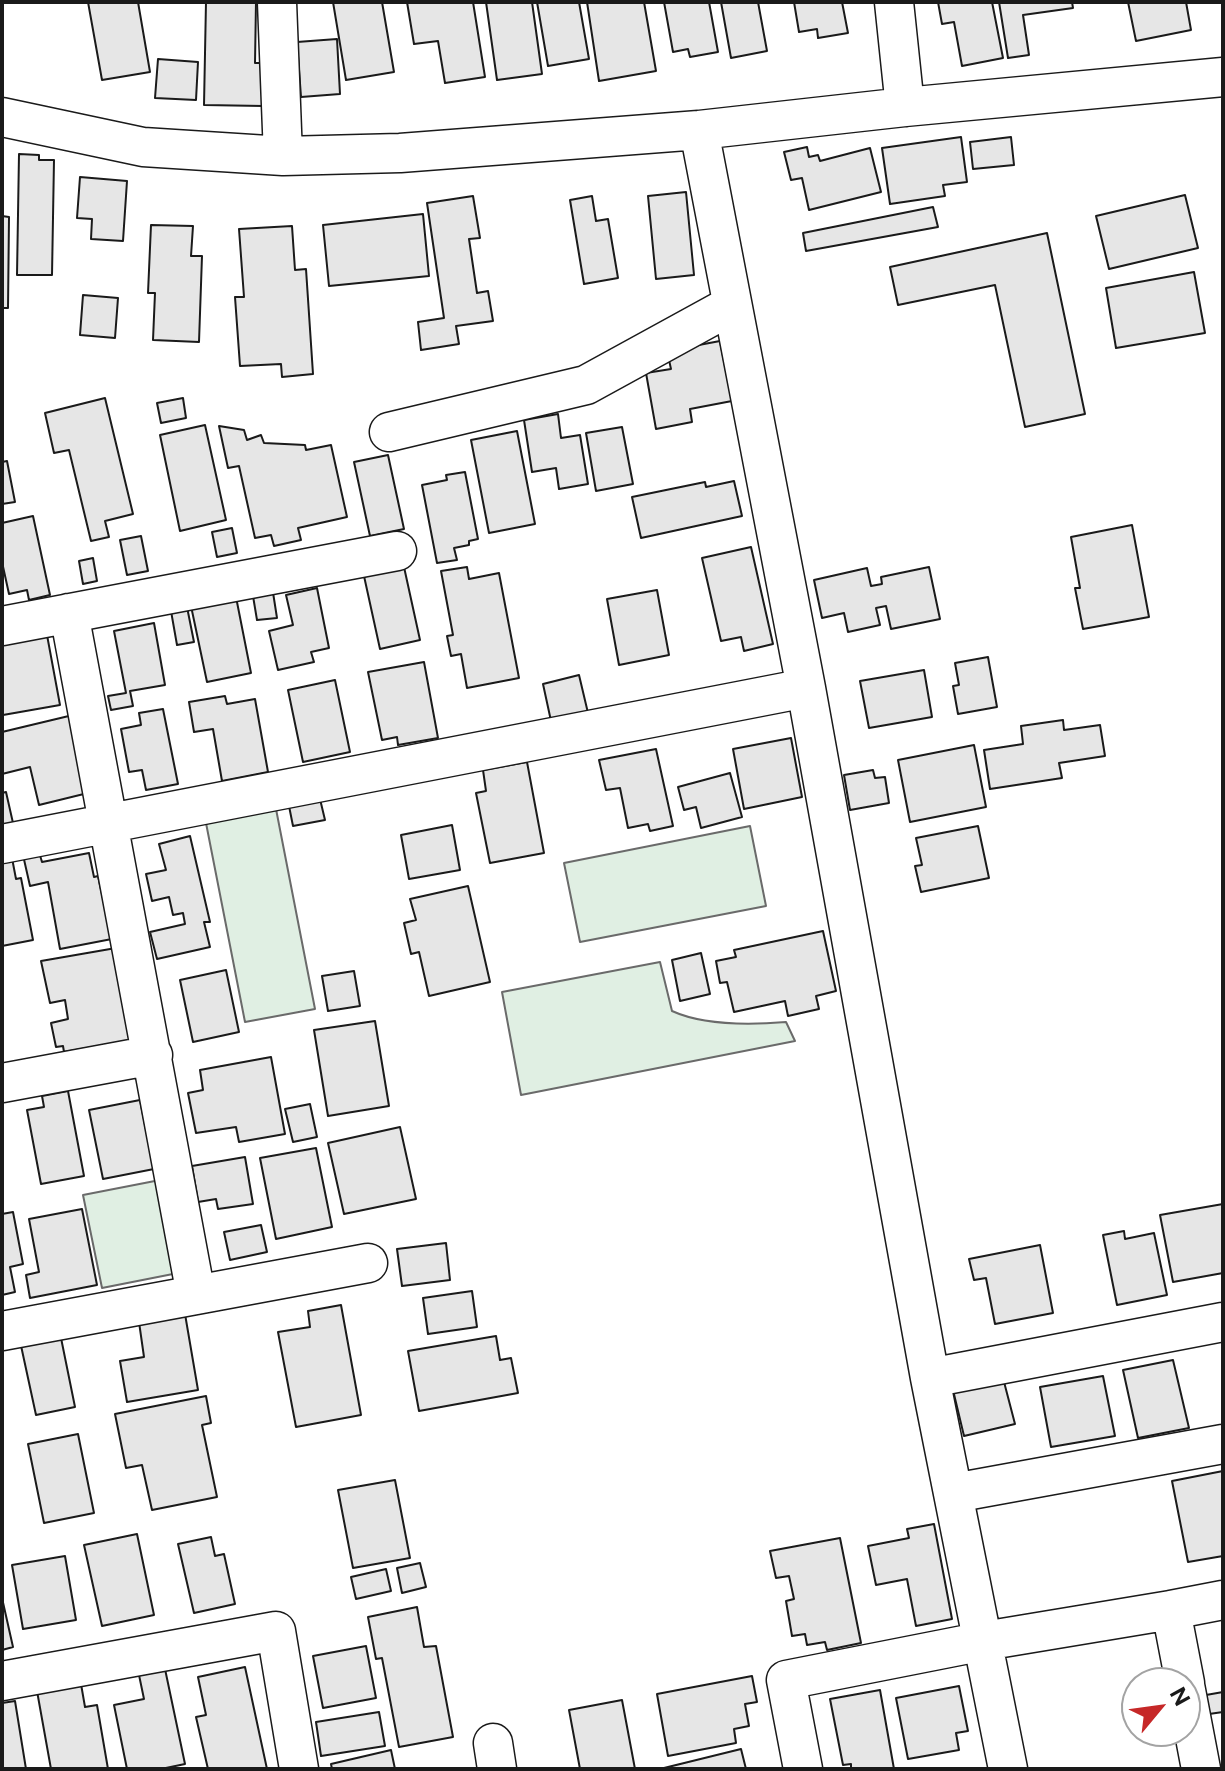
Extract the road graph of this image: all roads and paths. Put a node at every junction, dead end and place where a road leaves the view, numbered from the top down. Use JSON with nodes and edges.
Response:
{"nodes":[{"id":1,"x":277,"y":2,"type":"edge"},
{"id":2,"x":894,"y":2,"type":"edge"},
{"id":3,"x":1223,"y":77,"type":"edge"},
{"id":4,"x":905,"y":107,"type":"junction"},
{"id":5,"x":2,"y":117,"type":"edge"},
{"id":6,"x":699,"y":130,"type":"junction"},
{"id":7,"x":283,"y":156,"type":"junction"},
{"id":8,"x":732,"y":305,"type":"junction"},
{"id":9,"x":389,"y":432,"type":"dead end"},
{"id":10,"x":397,"y":551,"type":"dead end"},
{"id":11,"x":69,"y":613,"type":"junction"},
{"id":12,"x":2,"y":626,"type":"edge"},
{"id":13,"x":806,"y":688,"type":"junction"},
{"id":14,"x":108,"y":824,"type":"junction"},
{"id":15,"x":2,"y":844,"type":"edge"},
{"id":16,"x":153,"y":1055,"type":"junction"},
{"id":17,"x":2,"y":1083,"type":"edge"},
{"id":18,"x":368,"y":1263,"type":"dead end"},
{"id":19,"x":196,"y":1295,"type":"junction"},
{"id":20,"x":1223,"y":1322,"type":"edge"},
{"id":21,"x":2,"y":1331,"type":"edge"},
{"id":22,"x":930,"y":1378,"type":"junction"},
{"id":23,"x":1223,"y":1444,"type":"edge"},
{"id":24,"x":954,"y":1493,"type":"junction"},
{"id":25,"x":1223,"y":1600,"type":"edge"},
{"id":26,"x":1171,"y":1610,"type":"junction"},
{"id":27,"x":984,"y":1641,"type":"junction"},
{"id":28,"x":1182,"y":1667,"type":"edge"},
{"id":29,"x":2,"y":1681,"type":"edge"},
{"id":30,"x":1197,"y":1747,"type":"edge"},
{"id":31,"x":299,"y":1769,"type":"edge"},
{"id":32,"x":803,"y":1769,"type":"edge"},
{"id":33,"x":1008,"y":1769,"type":"edge"},
{"id":34,"x":1201,"y":1769,"type":"edge"}],
"edges":[{"from":1,"to":7,"type":"street"},
{"from":2,"to":4,"type":"street"},
{"from":3,"to":4,"type":"street"},
{"from":4,"to":6,"type":"street"},
{"from":5,"to":7,"type":"street"},
{"from":6,"to":7,"type":"street"},
{"from":6,"to":8,"type":"street"},
{"from":8,"to":9,"type":"street"},
{"from":8,"to":13,"type":"street"},
{"from":10,"to":11,"type":"street"},
{"from":11,"to":12,"type":"street"},
{"from":11,"to":14,"type":"street"},
{"from":13,"to":14,"type":"street"},
{"from":13,"to":22,"type":"street"},
{"from":14,"to":15,"type":"street"},
{"from":14,"to":16,"type":"street"},
{"from":16,"to":17,"type":"street"},
{"from":16,"to":19,"type":"street"},
{"from":18,"to":19,"type":"street"},
{"from":19,"to":21,"type":"street"},
{"from":20,"to":22,"type":"street"},
{"from":22,"to":24,"type":"street"},
{"from":23,"to":24,"type":"street"},
{"from":24,"to":27,"type":"street"},
{"from":25,"to":26,"type":"street"},
{"from":26,"to":27,"type":"street"},
{"from":26,"to":28,"type":"street"},
{"from":27,"to":32,"type":"street"},
{"from":27,"to":33,"type":"street"},
{"from":29,"to":31,"type":"street"},
{"from":30,"to":34,"type":"street"}]}
